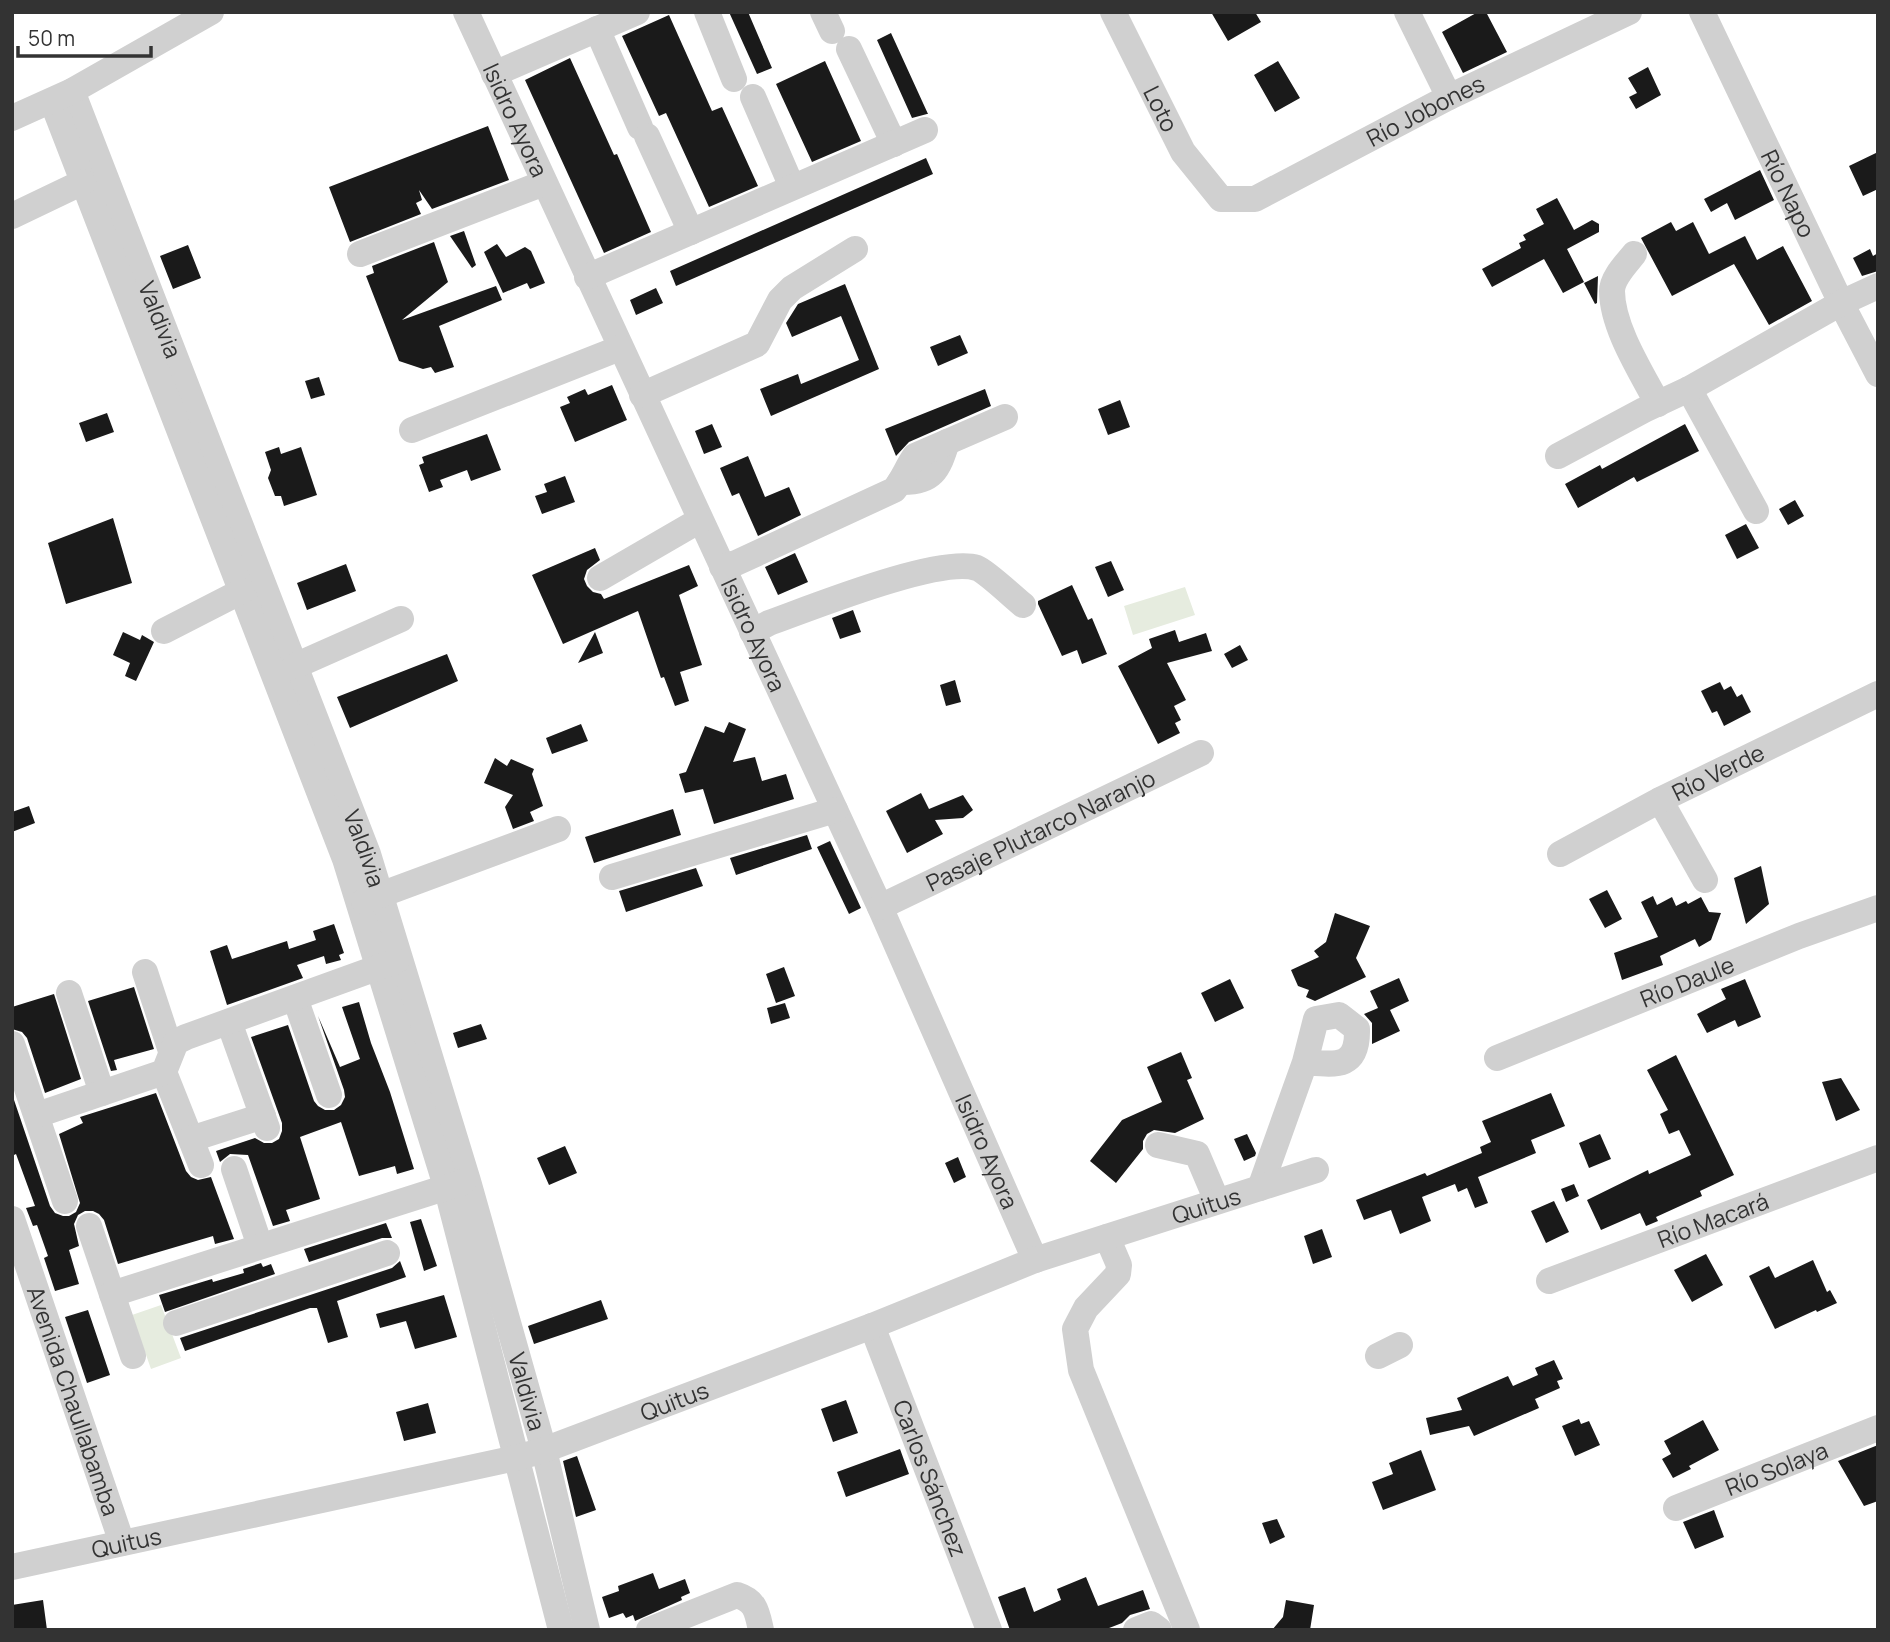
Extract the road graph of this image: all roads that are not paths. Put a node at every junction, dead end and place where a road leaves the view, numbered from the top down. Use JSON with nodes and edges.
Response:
{"nodes":[{"id":1,"x":211,"y":12,"type":"edge"},
{"id":2,"x":466,"y":12,"type":"edge"},
{"id":3,"x":637,"y":12,"type":"edge"},
{"id":4,"x":707,"y":12,"type":"edge"},
{"id":5,"x":1113,"y":12,"type":"edge"},
{"id":6,"x":1407,"y":12,"type":"edge"},
{"id":7,"x":1629,"y":12,"type":"edge"},
{"id":8,"x":1702,"y":12,"type":"edge"},
{"id":9,"x":597,"y":29,"type":"junction"},
{"id":10,"x":835,"y":31,"type":"edge"},
{"id":11,"x":494,"y":74,"type":"junction"},
{"id":12,"x":62,"y":96,"type":"junction"},
{"id":13,"x":1449,"y":97,"type":"junction"},
{"id":14,"x":12,"y":118,"type":"edge"},
{"id":15,"x":925,"y":130,"type":"dead end"},
{"id":16,"x":894,"y":144,"type":"junction"},
{"id":17,"x":83,"y":182,"type":"junction"},
{"id":18,"x":544,"y":183,"type":"junction"},
{"id":19,"x":792,"y":187,"type":"junction"},
{"id":20,"x":1221,"y":199,"type":"joint"},
{"id":21,"x":12,"y":216,"type":"edge"},
{"id":22,"x":691,"y":232,"type":"junction"},
{"id":23,"x":855,"y":249,"type":"dead end"},
{"id":24,"x":360,"y":254,"type":"dead end"},
{"id":25,"x":1634,"y":254,"type":"dead end"},
{"id":26,"x":587,"y":277,"type":"junction"},
{"id":27,"x":1878,"y":286,"type":"edge"},
{"id":28,"x":1841,"y":303,"type":"junction"},
{"id":29,"x":620,"y":348,"type":"junction"},
{"id":30,"x":1878,"y":374,"type":"edge"},
{"id":31,"x":1689,"y":389,"type":"junction"},
{"id":32,"x":642,"y":396,"type":"junction"},
{"id":33,"x":1658,"y":404,"type":"junction"},
{"id":34,"x":1006,"y":417,"type":"dead end"},
{"id":35,"x":412,"y":430,"type":"dead end"},
{"id":36,"x":1558,"y":456,"type":"dead end"},
{"id":37,"x":1756,"y":511,"type":"dead end"},
{"id":38,"x":700,"y":520,"type":"junction"},
{"id":39,"x":722,"y":567,"type":"junction"},
{"id":40,"x":245,"y":578,"type":"junction"},
{"id":41,"x":600,"y":578,"type":"dead end"},
{"id":42,"x":1023,"y":605,"type":"dead end"},
{"id":43,"x":401,"y":619,"type":"dead end"},
{"id":44,"x":164,"y":631,"type":"dead end"},
{"id":45,"x":752,"y":632,"type":"junction"},
{"id":46,"x":295,"y":666,"type":"junction"},
{"id":47,"x":1878,"y":694,"type":"edge"},
{"id":48,"x":1201,"y":753,"type":"dead end"},
{"id":49,"x":1660,"y":800,"type":"junction"},
{"id":50,"x":835,"y":810,"type":"junction"},
{"id":51,"x":558,"y":829,"type":"dead end"},
{"id":52,"x":1560,"y":854,"type":"dead end"},
{"id":53,"x":612,"y":877,"type":"dead end"},
{"id":54,"x":1704,"y":880,"type":"dead end"},
{"id":55,"x":370,"y":899,"type":"junction"},
{"id":56,"x":880,"y":907,"type":"junction"},
{"id":57,"x":1878,"y":908,"type":"edge"},
{"id":58,"x":391,"y":963,"type":"junction"},
{"id":59,"x":145,"y":972,"type":"dead end"},
{"id":60,"x":69,"y":993,"type":"dead end"},
{"id":61,"x":295,"y":998,"type":"junction"},
{"id":62,"x":229,"y":1022,"type":"junction"},
{"id":63,"x":12,"y":1044,"type":"edge"},
{"id":64,"x":1497,"y":1058,"type":"dead end"},
{"id":65,"x":168,"y":1061,"type":"junction"},
{"id":66,"x":1305,"y":1062,"type":"dead end"},
{"id":67,"x":102,"y":1093,"type":"junction"},
{"id":68,"x":329,"y":1095,"type":"dead end"},
{"id":69,"x":37,"y":1115,"type":"junction"},
{"id":70,"x":191,"y":1139,"type":"junction"},
{"id":71,"x":1158,"y":1145,"type":"dead end"},
{"id":72,"x":1878,"y":1158,"type":"edge"},
{"id":73,"x":201,"y":1165,"type":"dead end"},
{"id":74,"x":234,"y":1169,"type":"dead end"},
{"id":75,"x":1316,"y":1170,"type":"dead end"},
{"id":76,"x":457,"y":1184,"type":"junction"},
{"id":77,"x":1260,"y":1188,"type":"junction"},
{"id":78,"x":65,"y":1201,"type":"dead end"},
{"id":79,"x":1217,"y":1201,"type":"junction"},
{"id":80,"x":12,"y":1219,"type":"edge"},
{"id":81,"x":89,"y":1226,"type":"dead end"},
{"id":82,"x":1107,"y":1237,"type":"junction"},
{"id":83,"x":287,"y":1238,"type":"junction"},
{"id":84,"x":260,"y":1246,"type":"junction"},
{"id":85,"x":387,"y":1253,"type":"dead end"},
{"id":86,"x":1035,"y":1260,"type":"junction"},
{"id":87,"x":302,"y":1280,"type":"junction"},
{"id":88,"x":1549,"y":1281,"type":"dead end"},
{"id":89,"x":112,"y":1294,"type":"junction"},
{"id":90,"x":176,"y":1323,"type":"dead end"},
{"id":91,"x":872,"y":1326,"type":"junction"},
{"id":92,"x":502,"y":1350,"type":"junction"},
{"id":93,"x":133,"y":1356,"type":"dead end"},
{"id":94,"x":1878,"y":1428,"type":"edge"},
{"id":95,"x":544,"y":1450,"type":"junction"},
{"id":96,"x":516,"y":1458,"type":"junction"},
{"id":97,"x":1676,"y":1507,"type":"dead end"},
{"id":98,"x":122,"y":1543,"type":"junction"},
{"id":99,"x":12,"y":1567,"type":"edge"},
{"id":100,"x":561,"y":1630,"type":"edge"},
{"id":101,"x":587,"y":1630,"type":"edge"},
{"id":102,"x":649,"y":1630,"type":"edge"},
{"id":103,"x":761,"y":1630,"type":"edge"},
{"id":104,"x":989,"y":1630,"type":"edge"},
{"id":105,"x":1136,"y":1630,"type":"edge"},
{"id":106,"x":1159,"y":1630,"type":"edge"},
{"id":107,"x":1187,"y":1630,"type":"edge"}],
"edges":[{"from":1,"to":12,"type":"street"},
{"from":2,"to":11,"type":"street","name":"Isidro Ayora"},
{"from":3,"to":9,"type":"street"},
{"from":4,"to":19,"type":"street"},
{"from":5,"to":20,"type":"street","name":"Loto"},
{"from":6,"to":13,"type":"street"},
{"from":7,"to":13,"type":"street","name":"Río Jobones"},
{"from":8,"to":28,"type":"street","name":"Río Napo"},
{"from":9,"to":11,"type":"street"},
{"from":9,"to":22,"type":"street"},
{"from":10,"to":16,"type":"street"},
{"from":11,"to":18,"type":"street","name":"Isidro Ayora"},
{"from":12,"to":14,"type":"street"},
{"from":12,"to":17,"type":"street","name":"Valdivia"},
{"from":12,"to":40,"type":"street","name":"Valdivia"},
{"from":13,"to":20,"type":"street","name":"Río Jobones"},
{"from":15,"to":16,"type":"street"},
{"from":16,"to":19,"type":"street"},
{"from":17,"to":21,"type":"street"},
{"from":17,"to":40,"type":"street","name":"Valdivia"},
{"from":18,"to":24,"type":"street"},
{"from":18,"to":26,"type":"street","name":"Isidro Ayora"},
{"from":19,"to":22,"type":"street"},
{"from":22,"to":26,"type":"street"},
{"from":23,"to":32,"type":"street"},
{"from":25,"to":33,"type":"street"},
{"from":26,"to":29,"type":"street","name":"Isidro Ayora"},
{"from":27,"to":28,"type":"street"},
{"from":28,"to":30,"type":"street","name":"Río Napo"},
{"from":28,"to":31,"type":"street"},
{"from":29,"to":32,"type":"street","name":"Isidro Ayora"},
{"from":29,"to":35,"type":"street"},
{"from":31,"to":33,"type":"street"},
{"from":31,"to":37,"type":"street"},
{"from":32,"to":38,"type":"street","name":"Isidro Ayora"},
{"from":33,"to":36,"type":"street"},
{"from":34,"to":39,"type":"street"},
{"from":38,"to":39,"type":"street","name":"Isidro Ayora"},
{"from":38,"to":41,"type":"street"},
{"from":39,"to":45,"type":"street","name":"Isidro Ayora"},
{"from":40,"to":44,"type":"street"},
{"from":40,"to":46,"type":"street","name":"Valdivia"},
{"from":40,"to":55,"type":"street","name":"Valdivia"},
{"from":42,"to":45,"type":"street"},
{"from":43,"to":46,"type":"street"},
{"from":45,"to":50,"type":"street","name":"Isidro Ayora"},
{"from":46,"to":55,"type":"street","name":"Valdivia"},
{"from":47,"to":49,"type":"street","name":"Río Verde"},
{"from":48,"to":56,"type":"street","name":"Pasaje Plutarco Naranjo"},
{"from":49,"to":52,"type":"street","name":"Río Verde"},
{"from":49,"to":54,"type":"street"},
{"from":50,"to":53,"type":"street"},
{"from":50,"to":56,"type":"street","name":"Isidro Ayora"},
{"from":51,"to":55,"type":"street"},
{"from":55,"to":58,"type":"street","name":"Valdivia"},
{"from":56,"to":86,"type":"street","name":"Isidro Ayora"},
{"from":57,"to":64,"type":"street","name":"Río Daule"},
{"from":58,"to":61,"type":"street"},
{"from":58,"to":76,"type":"street","name":"Valdivia"},
{"from":59,"to":65,"type":"street"},
{"from":60,"to":67,"type":"street"},
{"from":61,"to":62,"type":"street"},
{"from":61,"to":68,"type":"street"},
{"from":62,"to":65,"type":"street"},
{"from":62,"to":70,"type":"street"},
{"from":63,"to":69,"type":"street"},
{"from":65,"to":67,"type":"street"},
{"from":65,"to":70,"type":"street"},
{"from":66,"to":77,"type":"street"},
{"from":67,"to":69,"type":"street"},
{"from":69,"to":78,"type":"street"},
{"from":70,"to":73,"type":"street"},
{"from":71,"to":79,"type":"street"},
{"from":72,"to":88,"type":"street","name":"Río Macará"},
{"from":74,"to":84,"type":"street"},
{"from":75,"to":77,"type":"street","name":"Quitus"},
{"from":76,"to":83,"type":"street"},
{"from":76,"to":92,"type":"street","name":"Valdivia"},
{"from":77,"to":79,"type":"street","name":"Quitus"},
{"from":79,"to":82,"type":"street","name":"Quitus"},
{"from":80,"to":98,"type":"street","name":"Avenida Chaullabamba"},
{"from":81,"to":89,"type":"street"},
{"from":82,"to":86,"type":"street","name":"Quitus"},
{"from":82,"to":107,"type":"street"},
{"from":83,"to":84,"type":"street"},
{"from":83,"to":87,"type":"street"},
{"from":84,"to":89,"type":"street"},
{"from":85,"to":87,"type":"street"},
{"from":86,"to":91,"type":"street","name":"Quitus"},
{"from":87,"to":90,"type":"street"},
{"from":89,"to":93,"type":"street"},
{"from":91,"to":95,"type":"street","name":"Quitus"},
{"from":91,"to":104,"type":"street","name":"Carlos Sánchez"},
{"from":92,"to":95,"type":"street","name":"Valdivia"},
{"from":92,"to":96,"type":"street","name":"Valdivia"},
{"from":94,"to":97,"type":"street","name":"Río Solaya"},
{"from":95,"to":96,"type":"street","name":"Quitus"},
{"from":95,"to":101,"type":"street","name":"Valdivia"},
{"from":96,"to":98,"type":"street","name":"Quitus"},
{"from":96,"to":100,"type":"street","name":"Valdivia"},
{"from":98,"to":99,"type":"street","name":"Quitus"},
{"from":102,"to":103,"type":"street"},
{"from":105,"to":106,"type":"street"}]}
